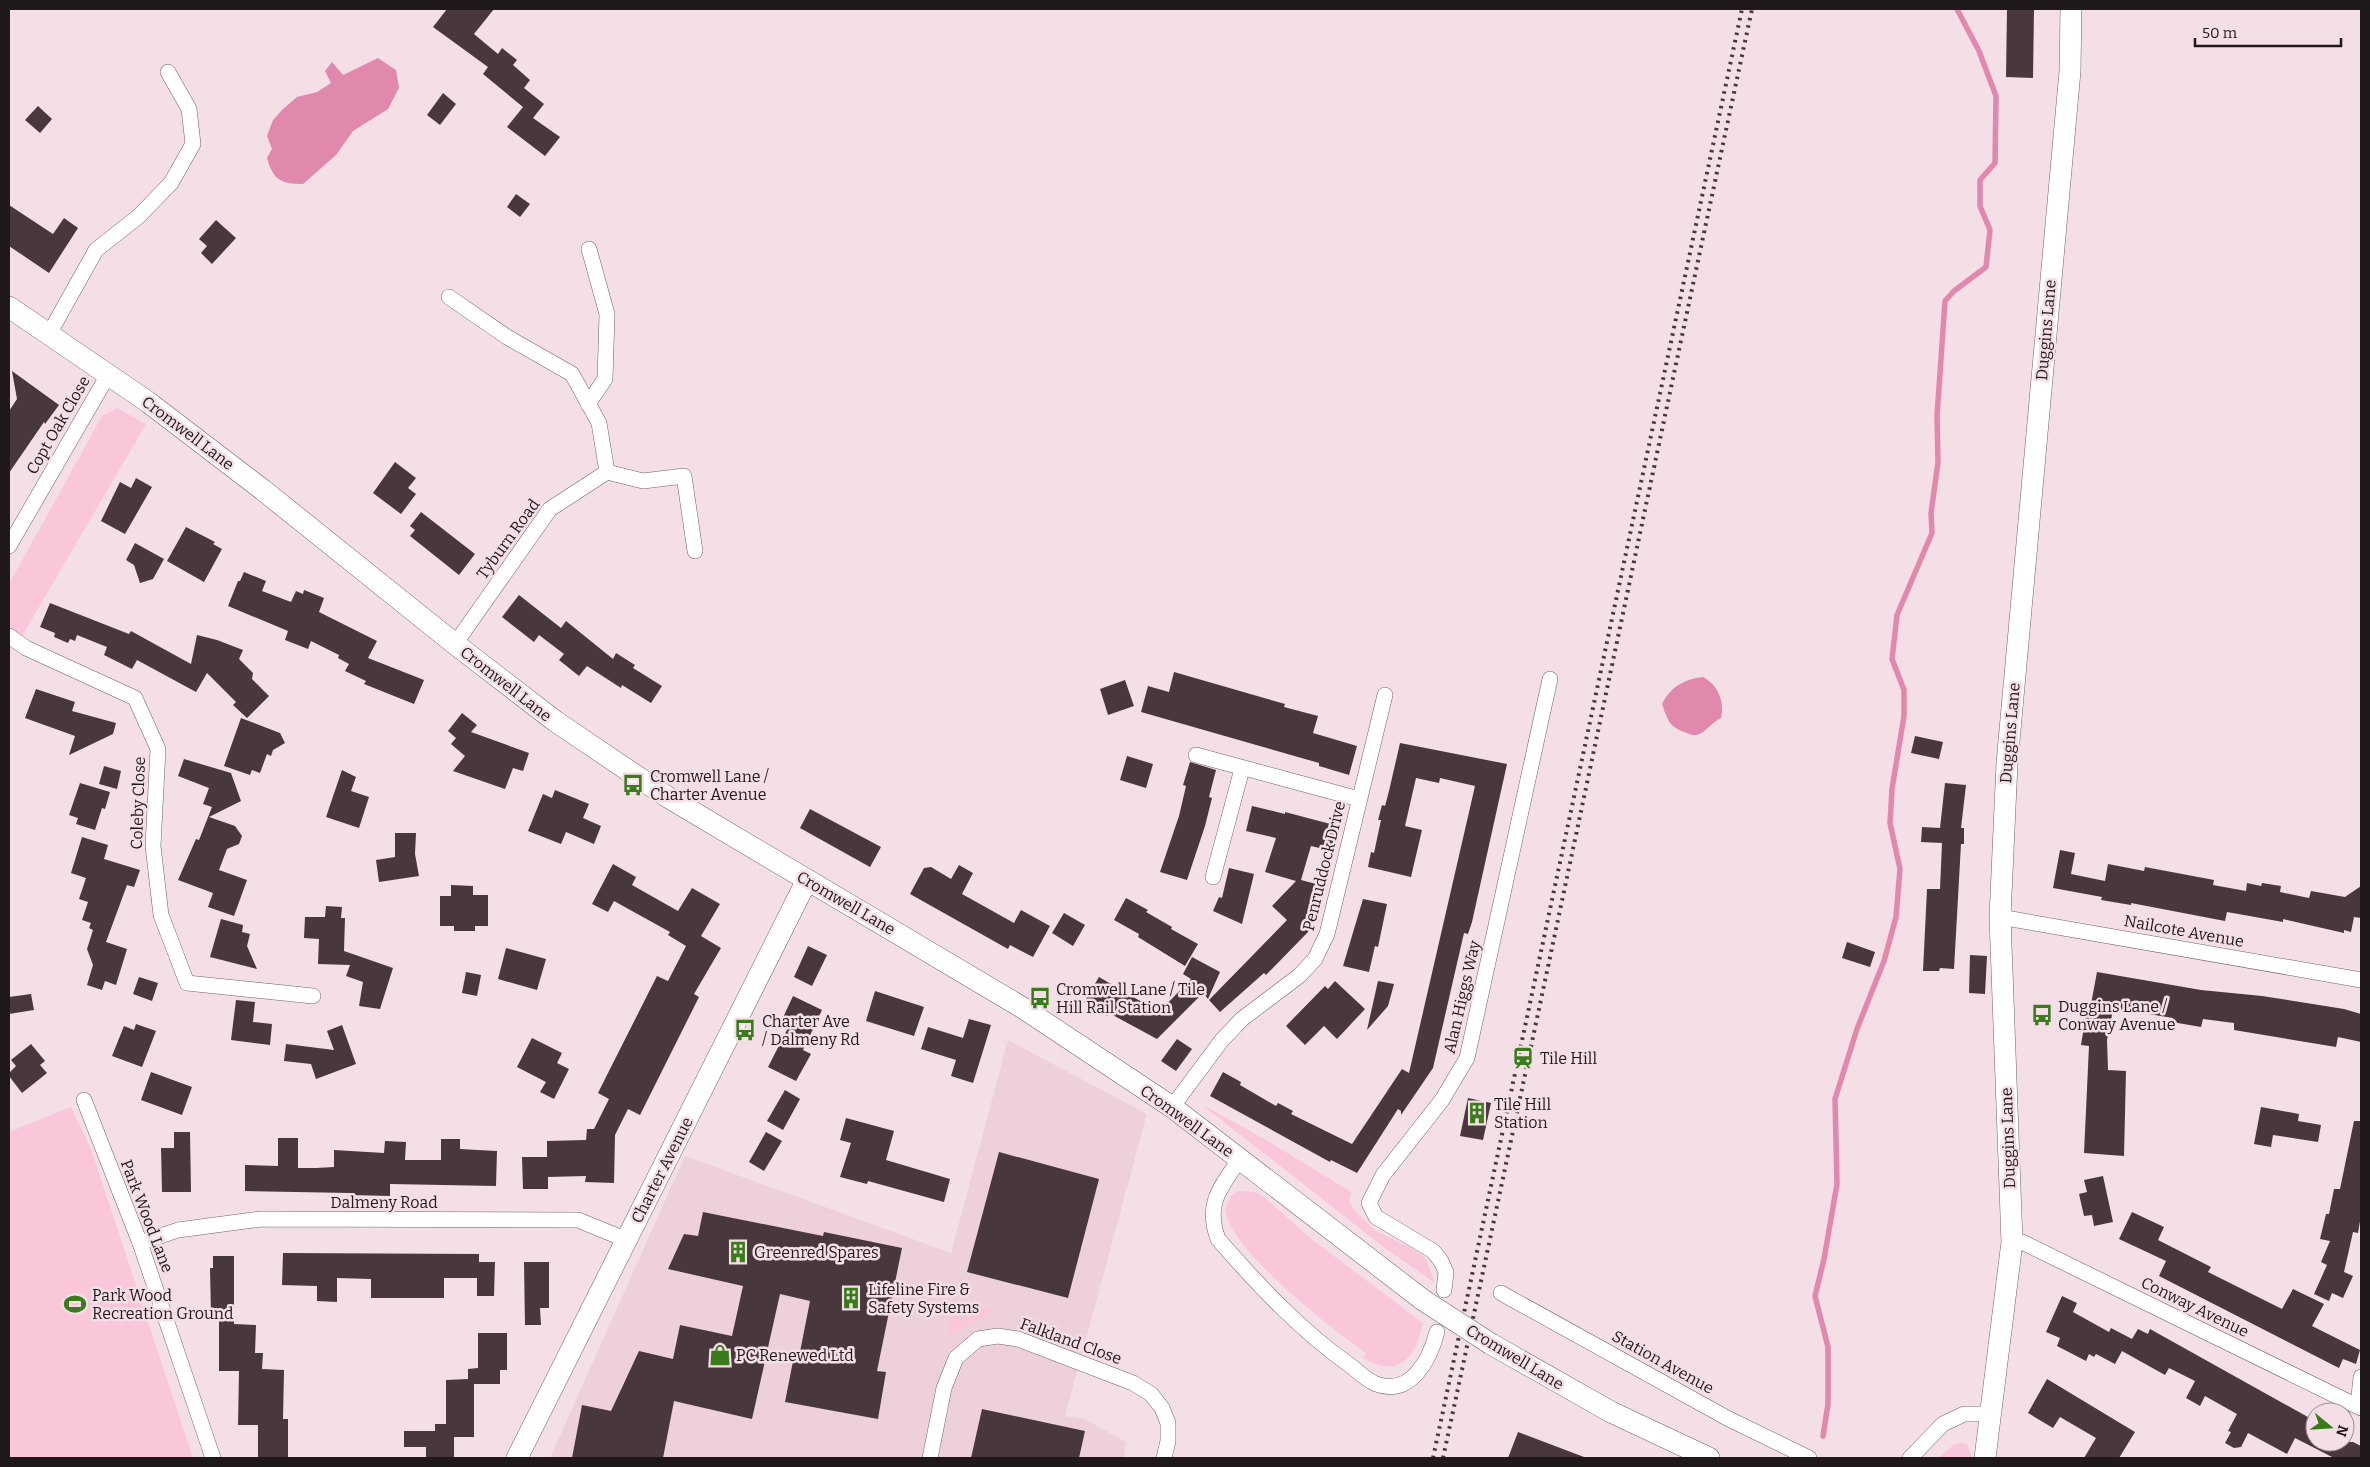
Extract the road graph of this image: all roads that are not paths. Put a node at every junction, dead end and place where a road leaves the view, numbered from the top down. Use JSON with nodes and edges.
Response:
{"nodes":[{"id":1,"x":2071,"y":9,"type":"edge"},
{"id":2,"x":168,"y":72,"type":"dead end"},
{"id":3,"x":589,"y":249,"type":"dead end"},
{"id":4,"x":449,"y":297,"type":"dead end"},
{"id":5,"x":9,"y":307,"type":"edge"},
{"id":6,"x":49,"y":334,"type":"junction"},
{"id":7,"x":108,"y":375,"type":"junction"},
{"id":8,"x":588,"y":404,"type":"junction"},
{"id":9,"x":607,"y":472,"type":"junction"},
{"id":10,"x":9,"y":546,"type":"edge"},
{"id":11,"x":695,"y":551,"type":"dead end"},
{"id":12,"x":9,"y":636,"type":"edge"},
{"id":13,"x":455,"y":644,"type":"junction"},
{"id":14,"x":1550,"y":679,"type":"dead end"},
{"id":15,"x":1385,"y":695,"type":"dead end"},
{"id":16,"x":1196,"y":756,"type":"dead end"},
{"id":17,"x":1242,"y":769,"type":"junction"},
{"id":18,"x":1359,"y":799,"type":"junction"},
{"id":19,"x":1213,"y":877,"type":"dead end"},
{"id":20,"x":807,"y":880,"type":"junction"},
{"id":21,"x":2000,"y":917,"type":"junction"},
{"id":22,"x":2361,"y":980,"type":"edge"},
{"id":23,"x":313,"y":996,"type":"dead end"},
{"id":24,"x":84,"y":1100,"type":"dead end"},
{"id":25,"x":1172,"y":1107,"type":"junction"},
{"id":26,"x":1240,"y":1159,"type":"junction"},
{"id":27,"x":627,"y":1240,"type":"junction"},
{"id":28,"x":2012,"y":1242,"type":"junction"},
{"id":29,"x":140,"y":1243,"type":"junction"},
{"id":30,"x":1444,"y":1290,"type":"dead end"},
{"id":31,"x":1501,"y":1293,"type":"dead end"},
{"id":32,"x":1436,"y":1332,"type":"dead end"},
{"id":33,"x":2361,"y":1377,"type":"edge"},
{"id":34,"x":2360,"y":1407,"type":"edge"},
{"id":35,"x":1991,"y":1414,"type":"junction"},
{"id":36,"x":213,"y":1458,"type":"edge"},
{"id":37,"x":517,"y":1458,"type":"edge"},
{"id":38,"x":930,"y":1458,"type":"edge"},
{"id":39,"x":1164,"y":1458,"type":"edge"},
{"id":40,"x":1709,"y":1458,"type":"edge"},
{"id":41,"x":1809,"y":1458,"type":"edge"},
{"id":42,"x":1910,"y":1458,"type":"edge"},
{"id":43,"x":1985,"y":1458,"type":"edge"}],
"edges":[{"from":1,"to":21,"type":"street","name":"Duggins Lane"},
{"from":2,"to":6,"type":"street"},
{"from":3,"to":8,"type":"street"},
{"from":4,"to":8,"type":"street"},
{"from":5,"to":6,"type":"street","name":"Cromwell Lane"},
{"from":6,"to":7,"type":"street","name":"Cromwell Lane"},
{"from":7,"to":10,"type":"street","name":"Copt Oak Close"},
{"from":7,"to":13,"type":"street","name":"Cromwell Lane"},
{"from":8,"to":9,"type":"street"},
{"from":9,"to":11,"type":"street"},
{"from":9,"to":13,"type":"street","name":"Tyburn Road"},
{"from":12,"to":23,"type":"street","name":"Coleby Close"},
{"from":13,"to":20,"type":"street","name":"Cromwell Lane"},
{"from":14,"to":30,"type":"street","name":"Alan Higgs Way"},
{"from":15,"to":18,"type":"street","name":"Penruddock Drive"},
{"from":16,"to":17,"type":"street"},
{"from":17,"to":18,"type":"street"},
{"from":17,"to":19,"type":"street"},
{"from":18,"to":25,"type":"street","name":"Penruddock Drive"},
{"from":20,"to":25,"type":"street","name":"Cromwell Lane"},
{"from":20,"to":27,"type":"street","name":"Charter Avenue"},
{"from":21,"to":22,"type":"street","name":"Nailcote Avenue"},
{"from":21,"to":28,"type":"street","name":"Duggins Lane"},
{"from":24,"to":29,"type":"street","name":"Park Wood Lane"},
{"from":25,"to":26,"type":"street","name":"Cromwell Lane"},
{"from":26,"to":32,"type":"street"},
{"from":26,"to":40,"type":"street","name":"Cromwell Lane","bridge":true},
{"from":27,"to":29,"type":"street","name":"Dalmeny Road"},
{"from":27,"to":37,"type":"street","name":"Charter Avenue"},
{"from":28,"to":34,"type":"street","name":"Conway Avenue"},
{"from":28,"to":35,"type":"street","name":"Duggins Lane"},
{"from":29,"to":36,"type":"street","name":"Park Wood Lane"},
{"from":31,"to":41,"type":"street","name":"Station Avenue"},
{"from":33,"to":34,"type":"street"},
{"from":35,"to":42,"type":"street"},
{"from":35,"to":43,"type":"street","name":"Duggins Lane"},
{"from":38,"to":39,"type":"street","name":"Falkland Close"}]}
